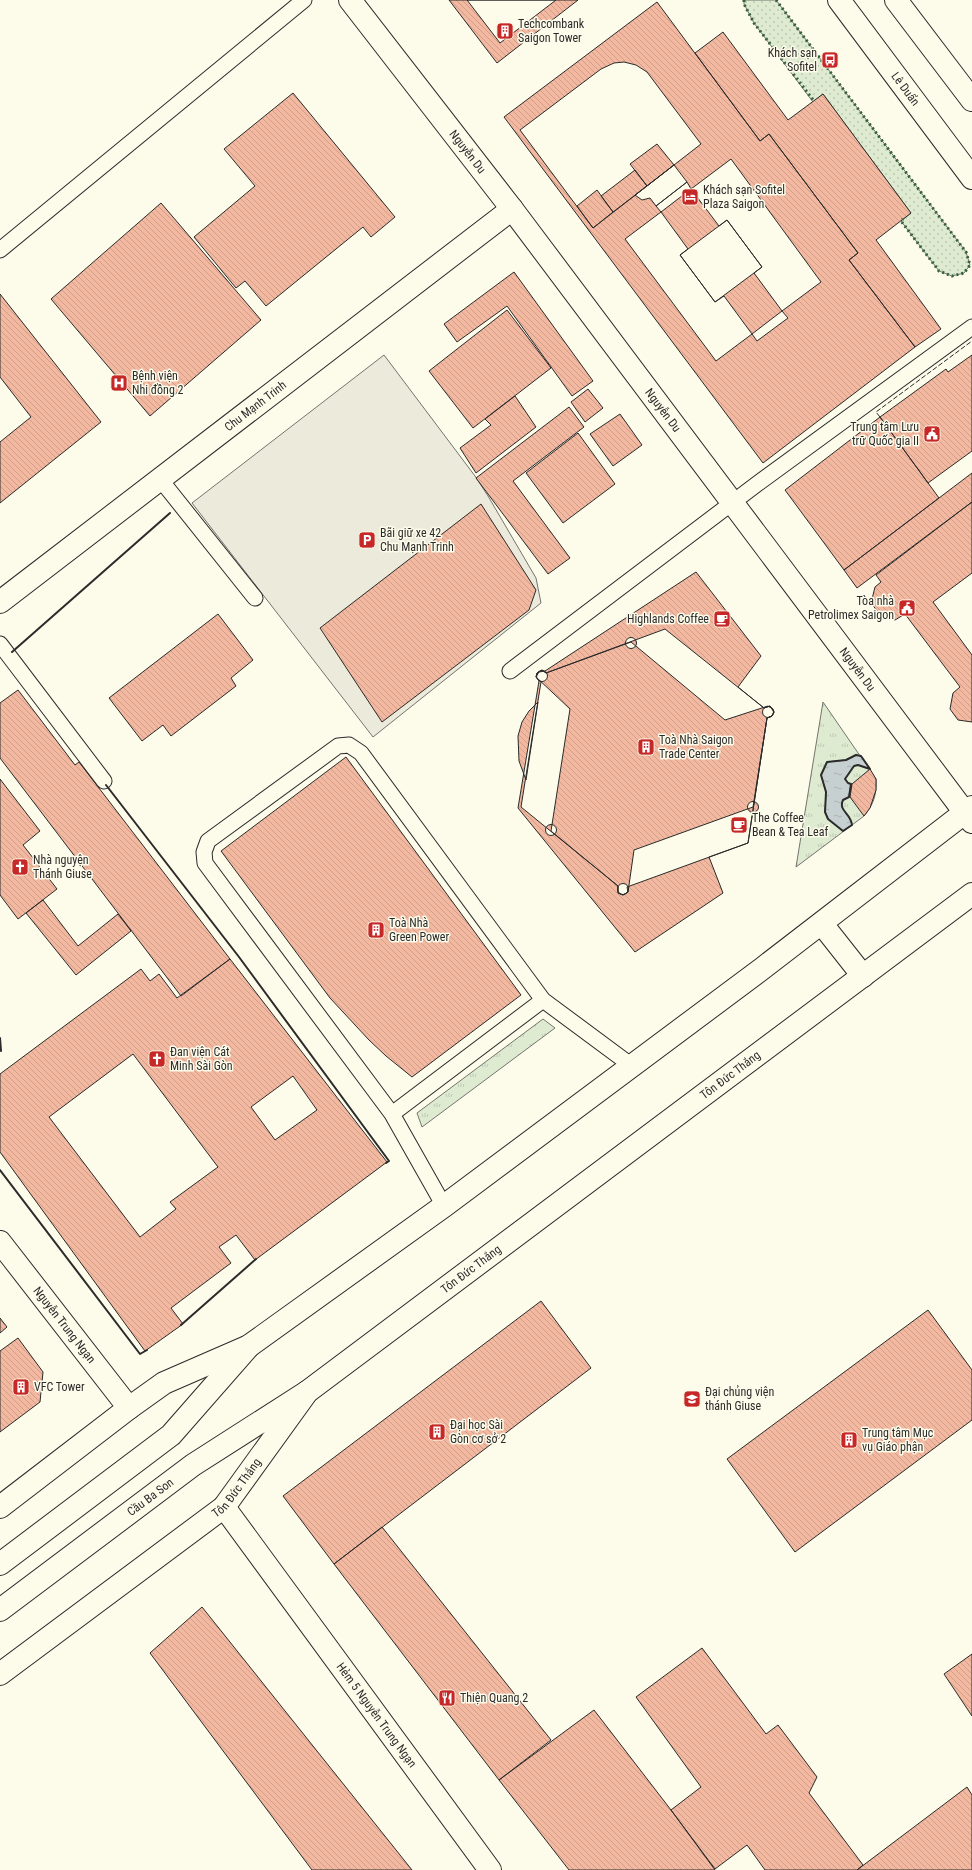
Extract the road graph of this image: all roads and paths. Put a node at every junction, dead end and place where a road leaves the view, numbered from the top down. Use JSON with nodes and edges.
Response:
{"nodes":[{"id":1,"x":304,"y":0,"type":"edge"},
{"id":2,"x":350,"y":0,"type":"edge"},
{"id":3,"x":839,"y":0,"type":"edge"},
{"id":4,"x":896,"y":0,"type":"edge"},
{"id":5,"x":972,"y":100,"type":"edge"},
{"id":6,"x":972,"y":178,"type":"edge"},
{"id":7,"x":512,"y":209,"type":"junction"},
{"id":8,"x":0,"y":250,"type":"edge"},
{"id":9,"x":972,"y":327,"type":"edge"},
{"id":10,"x":160,"y":479,"type":"junction"},
{"id":11,"x":731,"y":503,"type":"junction"},
{"id":12,"x":255,"y":598,"type":"dead end"},
{"id":13,"x":0,"y":602,"type":"edge"},
{"id":14,"x":0,"y":644,"type":"edge"},
{"id":15,"x":510,"y":671,"type":"dead end"},
{"id":16,"x":104,"y":782,"type":"dead end"},
{"id":17,"x":970,"y":814,"type":"edge"},
{"id":18,"x":972,"y":894,"type":"edge"},
{"id":19,"x":822,"y":924,"type":"junction"},
{"id":20,"x":863,"y":976,"type":"junction"},
{"id":21,"x":544,"y":1000,"type":"junction"},
{"id":22,"x":632,"y":1066,"type":"junction"},
{"id":23,"x":392,"y":1114,"type":"junction"},
{"id":24,"x":444,"y":1206,"type":"junction"},
{"id":25,"x":0,"y":1242,"type":"edge"},
{"id":26,"x":249,"y":1346,"type":"junction"},
{"id":27,"x":307,"y":1392,"type":"junction"},
{"id":28,"x":129,"y":1408,"type":"junction"},
{"id":29,"x":0,"y":1507,"type":"edge"},
{"id":30,"x":224,"y":1507,"type":"junction"},
{"id":31,"x":0,"y":1564,"type":"edge"},
{"id":32,"x":0,"y":1610,"type":"edge"},
{"id":33,"x":0,"y":1674,"type":"edge"},
{"id":34,"x":490,"y":1870,"type":"edge"}],
"edges":[{"from":1,"to":8,"type":"lane"},
{"from":2,"to":7,"type":"main road","name":"Nguyễn Du"},
{"from":3,"to":6,"type":"main road","name":"Lê Duẩn"},
{"from":4,"to":5,"type":"main road"},
{"from":7,"to":10,"type":"main road","name":"Chu Mạnh Trinh"},
{"from":7,"to":11,"type":"main road","name":"Nguyễn Du"},
{"from":9,"to":11,"type":"lane"},
{"from":10,"to":12,"type":"lane"},
{"from":10,"to":13,"type":"main road","name":"Chu Mạnh Trinh"},
{"from":11,"to":15,"type":"lane"},
{"from":11,"to":17,"type":"main road","name":"Nguyễn Du"},
{"from":14,"to":16,"type":"lane"},
{"from":17,"to":19,"type":"main road"},
{"from":18,"to":20,"type":"main road","name":"Tôn Đức Thắng"},
{"from":19,"to":20,"type":"main road"},
{"from":19,"to":22,"type":"main road"},
{"from":20,"to":27,"type":"main road","name":"Tôn Đức Thắng"},
{"from":21,"to":22,"type":"lane"},
{"from":21,"to":23,"type":"lane"},
{"from":21,"to":23,"type":"lane"},
{"from":22,"to":24,"type":"main road"},
{"from":23,"to":24,"type":"lane"},
{"from":24,"to":26,"type":"main road"},
{"from":25,"to":28,"type":"main road","name":"Nguyễn Trung Ngạn"},
{"from":26,"to":28,"type":"main road"},
{"from":26,"to":31,"type":"main road"},
{"from":27,"to":30,"type":"main road","name":"Tôn Đức Thắng"},
{"from":27,"to":32,"type":"main road","name":"Cầu Ba Son"},
{"from":28,"to":29,"type":"main road"},
{"from":30,"to":33,"type":"main road","name":"Tôn Đức Thắng"},
{"from":30,"to":34,"type":"main road","name":"Hẻm 5 Nguyễn Trung Ngạn"}]}
